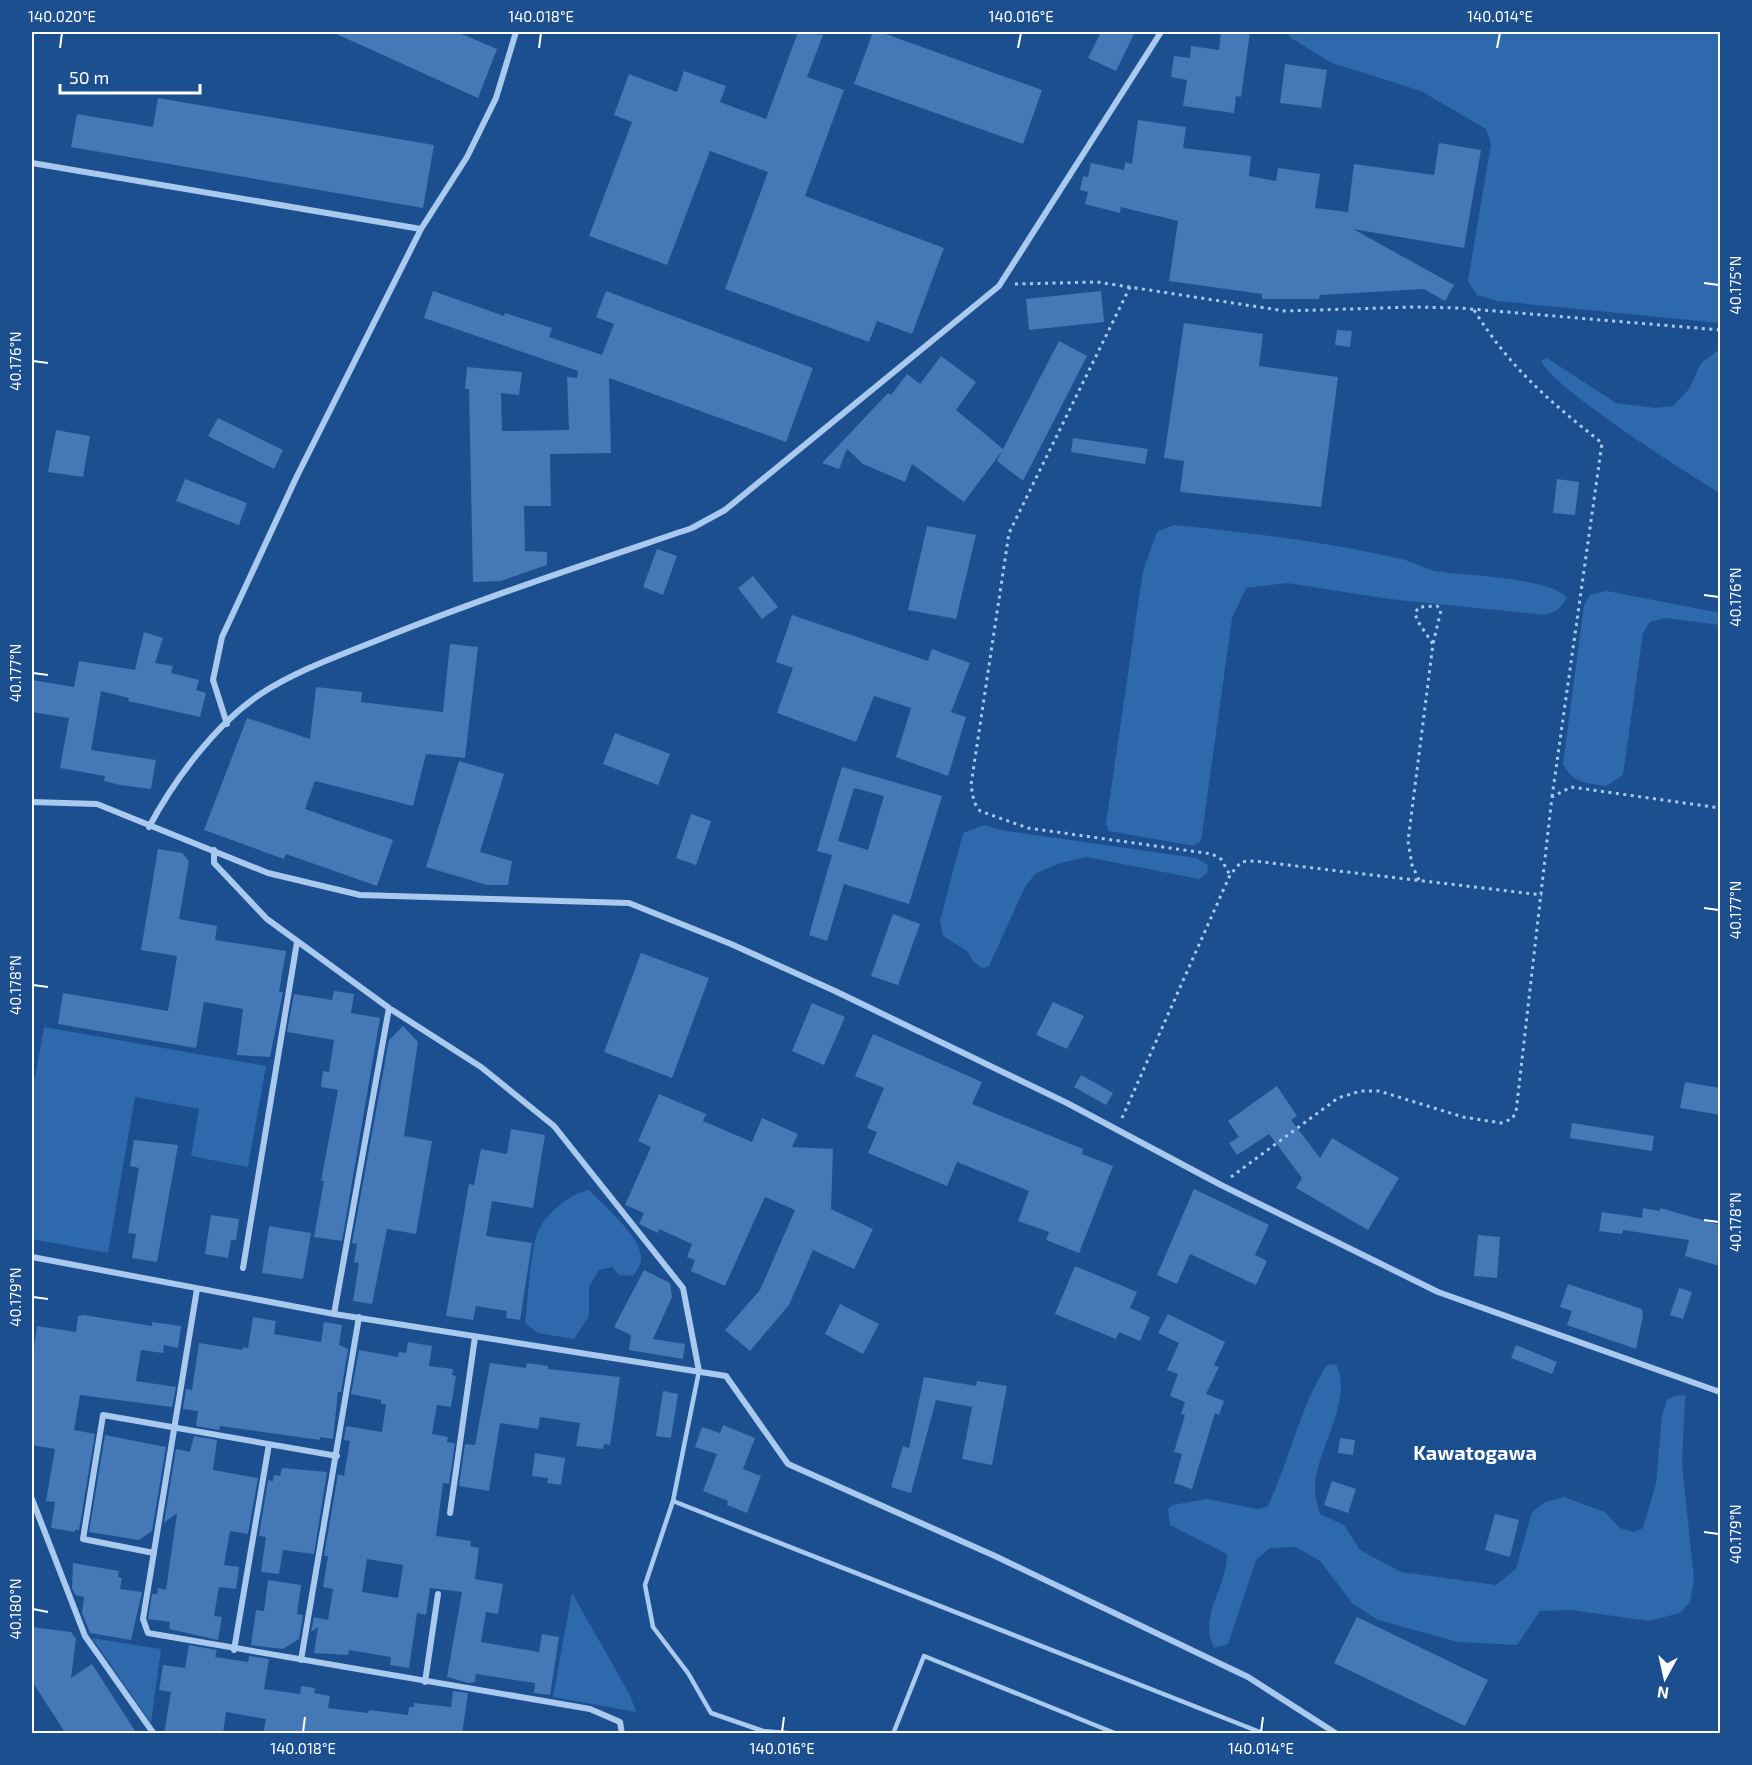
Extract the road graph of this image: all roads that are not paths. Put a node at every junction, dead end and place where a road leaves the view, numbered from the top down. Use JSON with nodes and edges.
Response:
{"nodes":[{"id":1,"x":516,"y":32,"type":"edge"},
{"id":2,"x":1161,"y":32,"type":"edge"},
{"id":3,"x":32,"y":163,"type":"edge"},
{"id":4,"x":422,"y":229,"type":"junction"},
{"id":5,"x":227,"y":724,"type":"junction"},
{"id":6,"x":32,"y":801,"type":"edge"},
{"id":7,"x":149,"y":827,"type":"junction"},
{"id":8,"x":214,"y":850,"type":"junction"},
{"id":9,"x":297,"y":942,"type":"junction"},
{"id":10,"x":389,"y":1008,"type":"junction"},
{"id":11,"x":32,"y":1257,"type":"edge"},
{"id":12,"x":243,"y":1268,"type":"dead end"},
{"id":13,"x":197,"y":1289,"type":"junction"},
{"id":14,"x":334,"y":1314,"type":"junction"},
{"id":15,"x":359,"y":1317,"type":"junction"},
{"id":16,"x":475,"y":1336,"type":"junction"},
{"id":17,"x":699,"y":1371,"type":"junction"},
{"id":18,"x":1720,"y":1392,"type":"edge"},
{"id":19,"x":176,"y":1427,"type":"junction"},
{"id":20,"x":269,"y":1444,"type":"junction"},
{"id":21,"x":337,"y":1456,"type":"junction"},
{"id":22,"x":32,"y":1499,"type":"edge"},
{"id":23,"x":673,"y":1501,"type":"junction"},
{"id":24,"x":450,"y":1513,"type":"dead end"},
{"id":25,"x":153,"y":1553,"type":"junction"},
{"id":26,"x":438,"y":1594,"type":"dead end"},
{"id":27,"x":234,"y":1650,"type":"junction"},
{"id":28,"x":301,"y":1660,"type":"junction"},
{"id":29,"x":425,"y":1682,"type":"junction"},
{"id":30,"x":154,"y":1734,"type":"edge"},
{"id":31,"x":622,"y":1734,"type":"edge"},
{"id":32,"x":798,"y":1734,"type":"edge"},
{"id":33,"x":893,"y":1734,"type":"edge"},
{"id":34,"x":1117,"y":1734,"type":"edge"},
{"id":35,"x":1264,"y":1734,"type":"edge"},
{"id":36,"x":1337,"y":1734,"type":"edge"}],
"edges":[{"from":1,"to":4,"type":"street"},
{"from":2,"to":5,"type":"street"},
{"from":3,"to":4,"type":"street"},
{"from":4,"to":5,"type":"street"},
{"from":5,"to":7,"type":"street"},
{"from":6,"to":7,"type":"street"},
{"from":7,"to":8,"type":"street"},
{"from":8,"to":9,"type":"street"},
{"from":8,"to":18,"type":"street"},
{"from":9,"to":10,"type":"street"},
{"from":9,"to":12,"type":"street"},
{"from":10,"to":14,"type":"street"},
{"from":10,"to":17,"type":"street"},
{"from":11,"to":13,"type":"street"},
{"from":13,"to":14,"type":"street"},
{"from":13,"to":19,"type":"street"},
{"from":14,"to":15,"type":"street"},
{"from":15,"to":16,"type":"street"},
{"from":15,"to":21,"type":"street"},
{"from":16,"to":17,"type":"street"},
{"from":16,"to":24,"type":"street"},
{"from":17,"to":23,"type":"lane"},
{"from":17,"to":36,"type":"street"},
{"from":19,"to":20,"type":"street"},
{"from":19,"to":25,"type":"street"},
{"from":19,"to":25,"type":"street"},
{"from":20,"to":21,"type":"street"},
{"from":20,"to":27,"type":"street"},
{"from":21,"to":28,"type":"street"},
{"from":22,"to":30,"type":"street"},
{"from":23,"to":32,"type":"lane"},
{"from":23,"to":35,"type":"lane"},
{"from":25,"to":27,"type":"street"},
{"from":26,"to":29,"type":"street"},
{"from":27,"to":28,"type":"street"},
{"from":28,"to":29,"type":"street"},
{"from":29,"to":31,"type":"street"},
{"from":33,"to":34,"type":"lane"}]}
